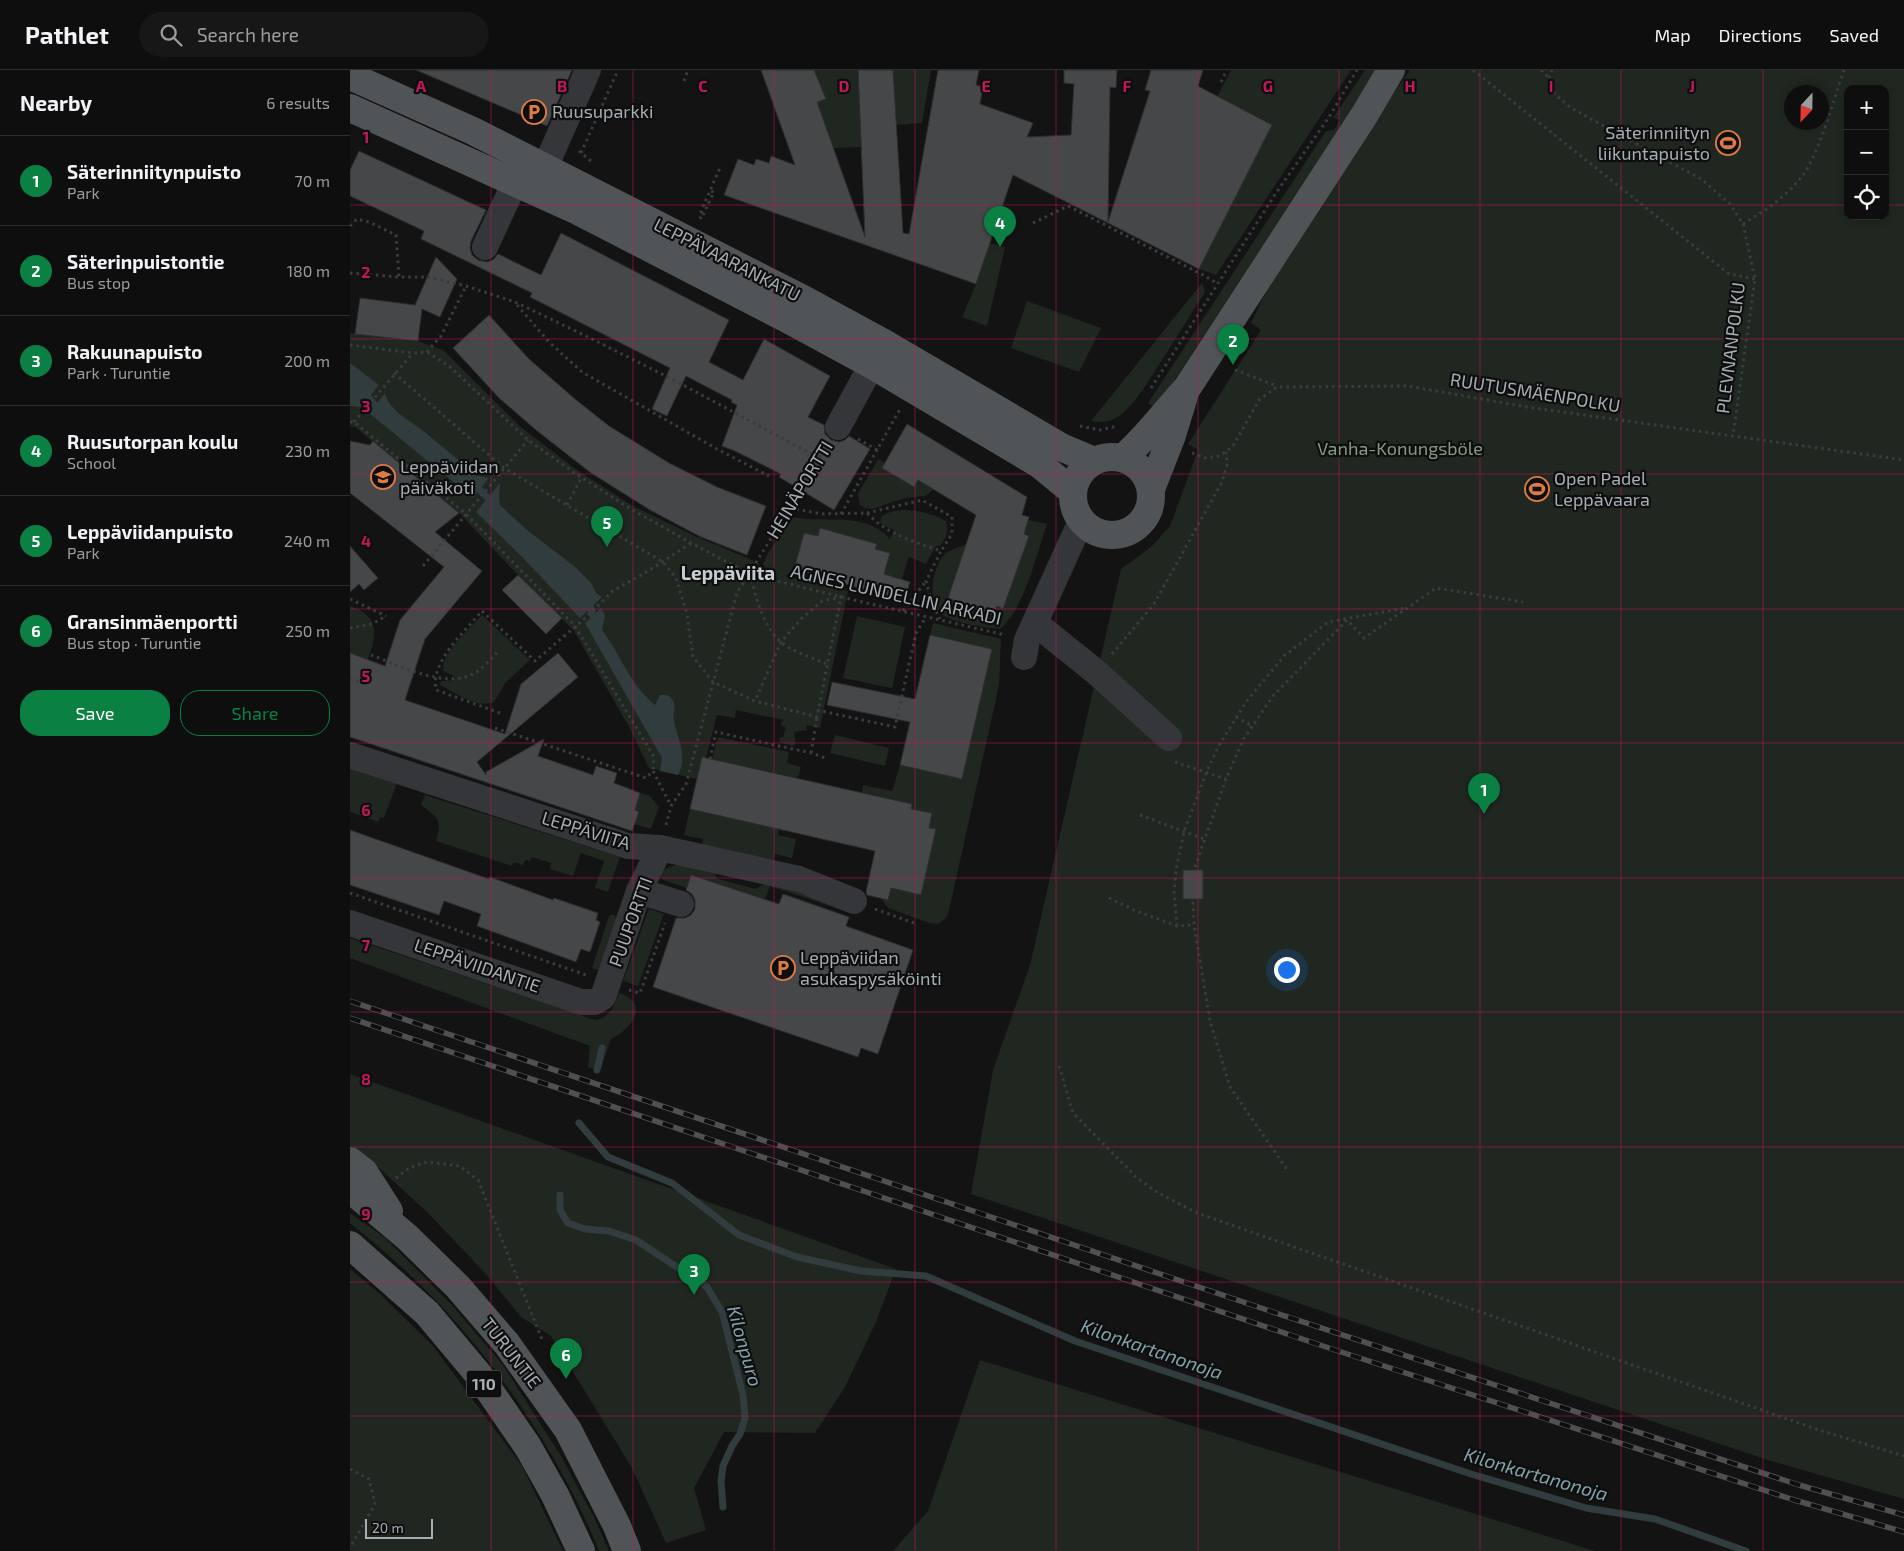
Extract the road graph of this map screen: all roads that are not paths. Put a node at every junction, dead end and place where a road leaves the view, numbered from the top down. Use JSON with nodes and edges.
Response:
{"nodes":[{"id":1,"x":588,"y":70,"type":"edge"},
{"id":2,"x":1392,"y":70,"type":"edge"},
{"id":3,"x":350,"y":76,"type":"edge"},
{"id":4,"x":350,"y":108,"type":"edge"},
{"id":5,"x":536,"y":162,"type":"junction"},
{"id":6,"x":525,"y":187,"type":"junction"},
{"id":7,"x":485,"y":247,"type":"dead end"},
{"id":8,"x":878,"y":354,"type":"junction"},
{"id":9,"x":1187,"y":388,"type":"junction"},
{"id":10,"x":838,"y":427,"type":"road end"},
{"id":11,"x":1123,"y":458,"type":"junction"},
{"id":12,"x":1094,"y":461,"type":"junction"},
{"id":13,"x":1151,"y":489,"type":"junction"},
{"id":14,"x":1074,"y":492,"type":"junction"},
{"id":15,"x":1084,"y":522,"type":"junction"},
{"id":16,"x":1170,"y":749,"type":"road end"},
{"id":17,"x":350,"y":754,"type":"edge"},
{"id":18,"x":660,"y":848,"type":"junction"},
{"id":19,"x":639,"y":891,"type":"junction"},
{"id":20,"x":854,"y":901,"type":"road end"},
{"id":21,"x":677,"y":903,"type":"road end"},
{"id":22,"x":350,"y":923,"type":"edge"},
{"id":23,"x":606,"y":990,"type":"joint"},
{"id":24,"x":350,"y":1161,"type":"edge"},
{"id":25,"x":350,"y":1190,"type":"edge"},
{"id":26,"x":407,"y":1237,"type":"junction"},
{"id":27,"x":350,"y":1245,"type":"edge"},
{"id":28,"x":581,"y":1551,"type":"edge"},
{"id":29,"x":628,"y":1551,"type":"edge"}],
"edges":[{"from":1,"to":5,"type":"street"},
{"from":2,"to":9,"type":"main road"},
{"from":3,"to":5,"type":"main road","name":"LEPPÄVAARANKATU"},
{"from":4,"to":6,"type":"main road","name":"LEPPÄVAARANKATU"},
{"from":5,"to":6,"type":"street"},
{"from":5,"to":8,"type":"main road","name":"LEPPÄVAARANKATU"},
{"from":6,"to":7,"type":"street"},
{"from":6,"to":8,"type":"main road","name":"LEPPÄVAARANKATU"},
{"from":8,"to":10,"type":"street","name":"HEINÄPORTTI"},
{"from":8,"to":12,"type":"main road","name":"LEPPÄVAARANKATU"},
{"from":8,"to":14,"type":"main road","name":"LEPPÄVAARANKATU"},
{"from":9,"to":11,"type":"main road"},
{"from":9,"to":13,"type":"main road"},
{"from":11,"to":12,"type":"main road"},
{"from":11,"to":13,"type":"main road"},
{"from":12,"to":14,"type":"main road"},
{"from":13,"to":15,"type":"main road"},
{"from":14,"to":15,"type":"main road"},
{"from":15,"to":16,"type":"street"},
{"from":17,"to":18,"type":"street","name":"LEPPÄVIITA"},
{"from":18,"to":19,"type":"street","name":"PUUPORTTI"},
{"from":18,"to":20,"type":"street","name":"LEPPÄVIITA"},
{"from":19,"to":21,"type":"street"},
{"from":19,"to":23,"type":"street","name":"PUUPORTTI"},
{"from":22,"to":23,"type":"street","name":"LEPPÄVIIDANTIE"},
{"from":24,"to":26,"type":"main road"},
{"from":25,"to":26,"type":"main road","name":"TURUNTIE","number":"110"},
{"from":26,"to":29,"type":"main road","name":"TURUNTIE","number":"110"},
{"from":27,"to":28,"type":"main road","number":"110"}]}
